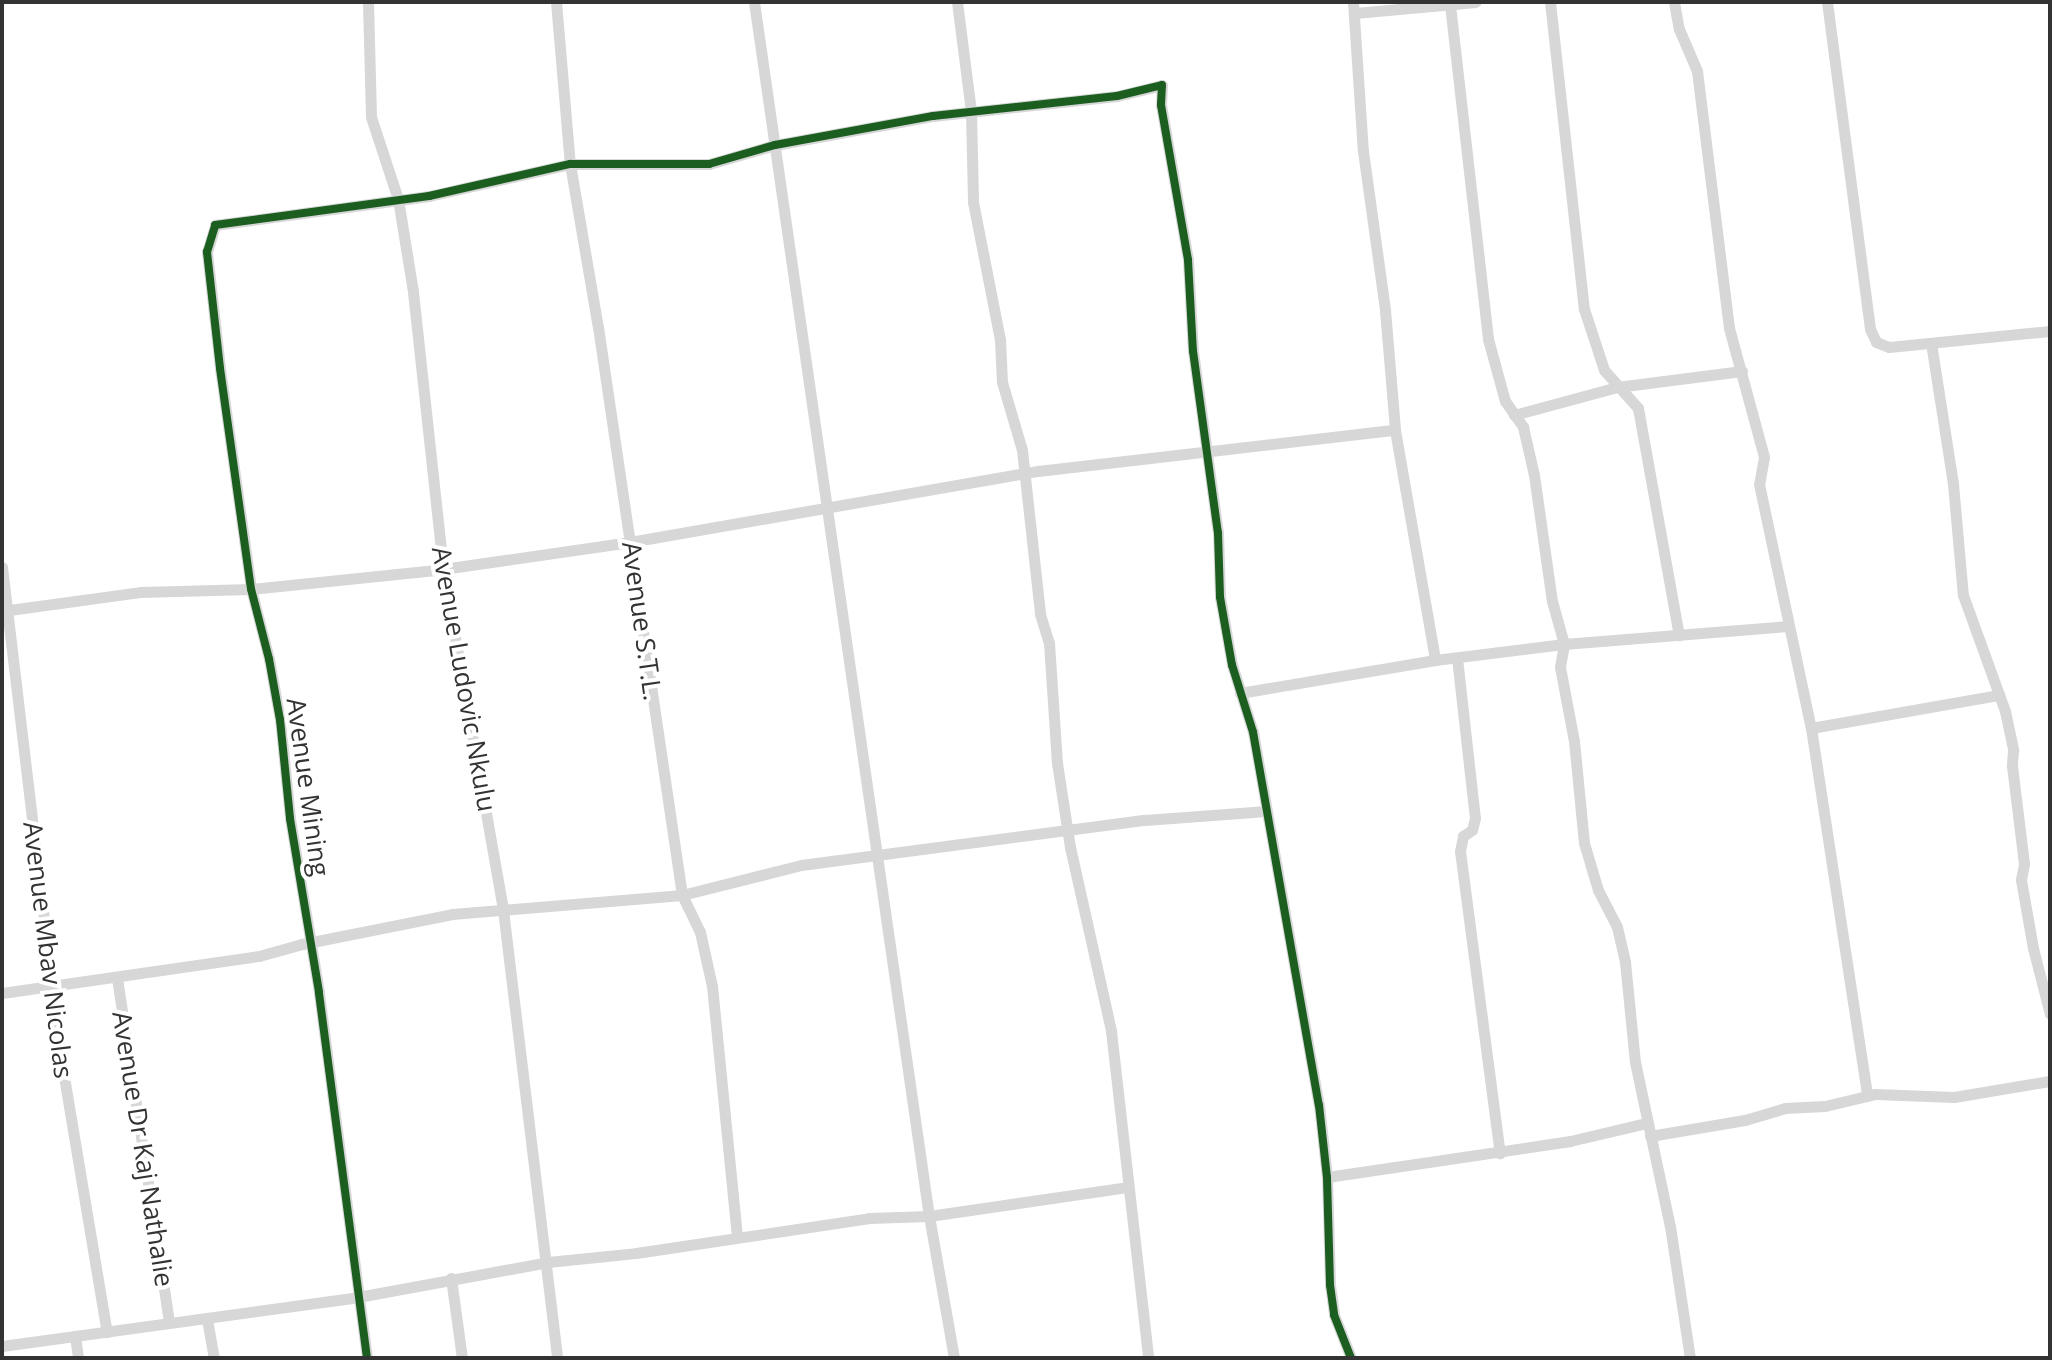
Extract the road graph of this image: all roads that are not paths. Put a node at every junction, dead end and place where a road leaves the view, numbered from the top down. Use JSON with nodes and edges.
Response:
{"nodes":[{"id":1,"x":368,"y":2,"type":"edge"},
{"id":2,"x":556,"y":2,"type":"edge"},
{"id":3,"x":754,"y":2,"type":"edge"},
{"id":4,"x":957,"y":2,"type":"edge"},
{"id":5,"x":1475,"y":2,"type":"edge"},
{"id":6,"x":1550,"y":2,"type":"edge"},
{"id":7,"x":1674,"y":2,"type":"edge"},
{"id":8,"x":1827,"y":2,"type":"edge"},
{"id":9,"x":1450,"y":5,"type":"junction"},
{"id":10,"x":1354,"y":7,"type":"edge"},
{"id":11,"x":971,"y":112,"type":"junction"},
{"id":12,"x":775,"y":145,"type":"junction"},
{"id":13,"x":570,"y":164,"type":"junction"},
{"id":14,"x":398,"y":199,"type":"junction"},
{"id":15,"x":2050,"y":331,"type":"edge"},
{"id":16,"x":1931,"y":343,"type":"junction"},
{"id":17,"x":1742,"y":371,"type":"junction"},
{"id":18,"x":1617,"y":387,"type":"junction"},
{"id":19,"x":1514,"y":415,"type":"junction"},
{"id":20,"x":1395,"y":430,"type":"junction"},
{"id":21,"x":1206,"y":452,"type":"junction"},
{"id":22,"x":1023,"y":474,"type":"junction"},
{"id":23,"x":827,"y":508,"type":"junction"},
{"id":24,"x":630,"y":542,"type":"junction"},
{"id":25,"x":2,"y":567,"type":"edge"},
{"id":26,"x":443,"y":569,"type":"junction"},
{"id":27,"x":251,"y":589,"type":"junction"},
{"id":28,"x":5,"y":610,"type":"edge"},
{"id":29,"x":1788,"y":626,"type":"junction"},
{"id":30,"x":1679,"y":635,"type":"junction"},
{"id":31,"x":1564,"y":644,"type":"junction"},
{"id":32,"x":1457,"y":658,"type":"junction"},
{"id":33,"x":1435,"y":660,"type":"junction"},
{"id":34,"x":1240,"y":693,"type":"junction"},
{"id":35,"x":1999,"y":695,"type":"junction"},
{"id":36,"x":1811,"y":728,"type":"junction"},
{"id":37,"x":1267,"y":811,"type":"junction"},
{"id":38,"x":1068,"y":831,"type":"junction"},
{"id":39,"x":877,"y":855,"type":"junction"},
{"id":40,"x":682,"y":895,"type":"junction"},
{"id":41,"x":503,"y":910,"type":"junction"},
{"id":42,"x":311,"y":942,"type":"junction"},
{"id":43,"x":117,"y":978,"type":"junction"},
{"id":44,"x":49,"y":987,"type":"junction"},
{"id":45,"x":2,"y":993,"type":"edge"},
{"id":46,"x":2050,"y":1014,"type":"edge"},
{"id":47,"x":2050,"y":1081,"type":"edge"},
{"id":48,"x":1867,"y":1096,"type":"junction"},
{"id":49,"x":1647,"y":1123,"type":"junction"},
{"id":50,"x":1650,"y":1136,"type":"junction"},
{"id":51,"x":1500,"y":1153,"type":"junction"},
{"id":52,"x":1327,"y":1177,"type":"junction"},
{"id":53,"x":1127,"y":1187,"type":"junction"},
{"id":54,"x":929,"y":1216,"type":"junction"},
{"id":55,"x":737,"y":1237,"type":"junction"},
{"id":56,"x":548,"y":1262,"type":"junction"},
{"id":57,"x":451,"y":1278,"type":"junction"},
{"id":58,"x":358,"y":1297,"type":"junction"},
{"id":59,"x":207,"y":1319,"type":"junction"},
{"id":60,"x":169,"y":1320,"type":"junction"},
{"id":61,"x":107,"y":1332,"type":"junction"},
{"id":62,"x":75,"y":1336,"type":"junction"},
{"id":63,"x":2,"y":1346,"type":"edge"},
{"id":64,"x":78,"y":1358,"type":"edge"},
{"id":65,"x":214,"y":1358,"type":"edge"},
{"id":66,"x":367,"y":1358,"type":"edge"},
{"id":67,"x":462,"y":1358,"type":"edge"},
{"id":68,"x":557,"y":1358,"type":"edge"},
{"id":69,"x":954,"y":1358,"type":"edge"},
{"id":70,"x":1148,"y":1358,"type":"edge"},
{"id":71,"x":1351,"y":1358,"type":"edge"},
{"id":72,"x":1690,"y":1358,"type":"edge"}],
"edges":[{"from":1,"to":14,"type":"street","name":"Avenue Ludovic Nkulu"},
{"from":2,"to":13,"type":"street","name":"Avenue S.T.L."},
{"from":3,"to":12,"type":"street"},
{"from":4,"to":11,"type":"street"},
{"from":5,"to":9,"type":"street"},
{"from":6,"to":18,"type":"street"},
{"from":7,"to":17,"type":"street"},
{"from":8,"to":16,"type":"street"},
{"from":9,"to":10,"type":"street"},
{"from":9,"to":19,"type":"street"},
{"from":10,"to":20,"type":"street"},
{"from":11,"to":12,"type":"street"},
{"from":11,"to":21,"type":"street"},
{"from":11,"to":22,"type":"street"},
{"from":12,"to":13,"type":"street"},
{"from":12,"to":23,"type":"street"},
{"from":13,"to":14,"type":"street"},
{"from":13,"to":24,"type":"street","name":"Avenue S.T.L."},
{"from":14,"to":26,"type":"street","name":"Avenue Ludovic Nkulu"},
{"from":14,"to":27,"type":"street","name":"Avenue Mining"},
{"from":15,"to":16,"type":"street"},
{"from":16,"to":35,"type":"street"},
{"from":17,"to":18,"type":"street"},
{"from":17,"to":29,"type":"street"},
{"from":18,"to":19,"type":"street"},
{"from":18,"to":30,"type":"street"},
{"from":19,"to":31,"type":"street"},
{"from":20,"to":21,"type":"street"},
{"from":20,"to":33,"type":"street"},
{"from":21,"to":22,"type":"street"},
{"from":21,"to":34,"type":"street"},
{"from":22,"to":23,"type":"street"},
{"from":22,"to":38,"type":"street"},
{"from":23,"to":24,"type":"street"},
{"from":23,"to":39,"type":"street"},
{"from":24,"to":26,"type":"street"},
{"from":24,"to":40,"type":"street","name":"Avenue S.T.L."},
{"from":25,"to":28,"type":"street","name":"Avenue Mbav Nicolas"},
{"from":26,"to":27,"type":"street"},
{"from":26,"to":41,"type":"street","name":"Avenue Ludovic Nkulu"},
{"from":27,"to":28,"type":"street"},
{"from":27,"to":42,"type":"street","name":"Avenue Mining"},
{"from":28,"to":44,"type":"street","name":"Avenue Mbav Nicolas"},
{"from":29,"to":30,"type":"street"},
{"from":29,"to":36,"type":"street"},
{"from":30,"to":31,"type":"street"},
{"from":31,"to":32,"type":"street"},
{"from":31,"to":49,"type":"street"},
{"from":32,"to":33,"type":"street"},
{"from":32,"to":51,"type":"street"},
{"from":33,"to":34,"type":"street"},
{"from":34,"to":37,"type":"street"},
{"from":35,"to":36,"type":"street"},
{"from":35,"to":46,"type":"street"},
{"from":36,"to":48,"type":"street"},
{"from":37,"to":38,"type":"street"},
{"from":37,"to":52,"type":"street"},
{"from":38,"to":39,"type":"street"},
{"from":38,"to":53,"type":"street"},
{"from":39,"to":40,"type":"street"},
{"from":39,"to":54,"type":"street"},
{"from":40,"to":41,"type":"street"},
{"from":40,"to":55,"type":"street","name":"Avenue S.T.L."},
{"from":41,"to":42,"type":"street"},
{"from":41,"to":56,"type":"street","name":"Avenue Ludovic Nkulu"},
{"from":42,"to":43,"type":"street"},
{"from":42,"to":58,"type":"street","name":"Avenue Mining"},
{"from":43,"to":44,"type":"street"},
{"from":43,"to":60,"type":"street","name":"Avenue Dr Kaj Nathalie"},
{"from":44,"to":45,"type":"street"},
{"from":44,"to":61,"type":"street","name":"Avenue Mbav Nicolas"},
{"from":47,"to":48,"type":"street"},
{"from":48,"to":50,"type":"street"},
{"from":49,"to":50,"type":"street"},
{"from":49,"to":51,"type":"street"},
{"from":50,"to":72,"type":"street"},
{"from":51,"to":52,"type":"street"},
{"from":52,"to":71,"type":"street"},
{"from":53,"to":54,"type":"street"},
{"from":53,"to":70,"type":"street"},
{"from":54,"to":55,"type":"street"},
{"from":54,"to":69,"type":"street"},
{"from":55,"to":56,"type":"street"},
{"from":56,"to":57,"type":"street"},
{"from":56,"to":68,"type":"street","name":"Avenue Ludovic Nkulu"},
{"from":57,"to":58,"type":"street"},
{"from":57,"to":67,"type":"street"},
{"from":58,"to":59,"type":"street"},
{"from":58,"to":66,"type":"street","name":"Avenue Mining"},
{"from":59,"to":60,"type":"street"},
{"from":59,"to":65,"type":"street"},
{"from":60,"to":61,"type":"street"},
{"from":61,"to":62,"type":"street"},
{"from":62,"to":63,"type":"street"},
{"from":62,"to":64,"type":"street"}]}
